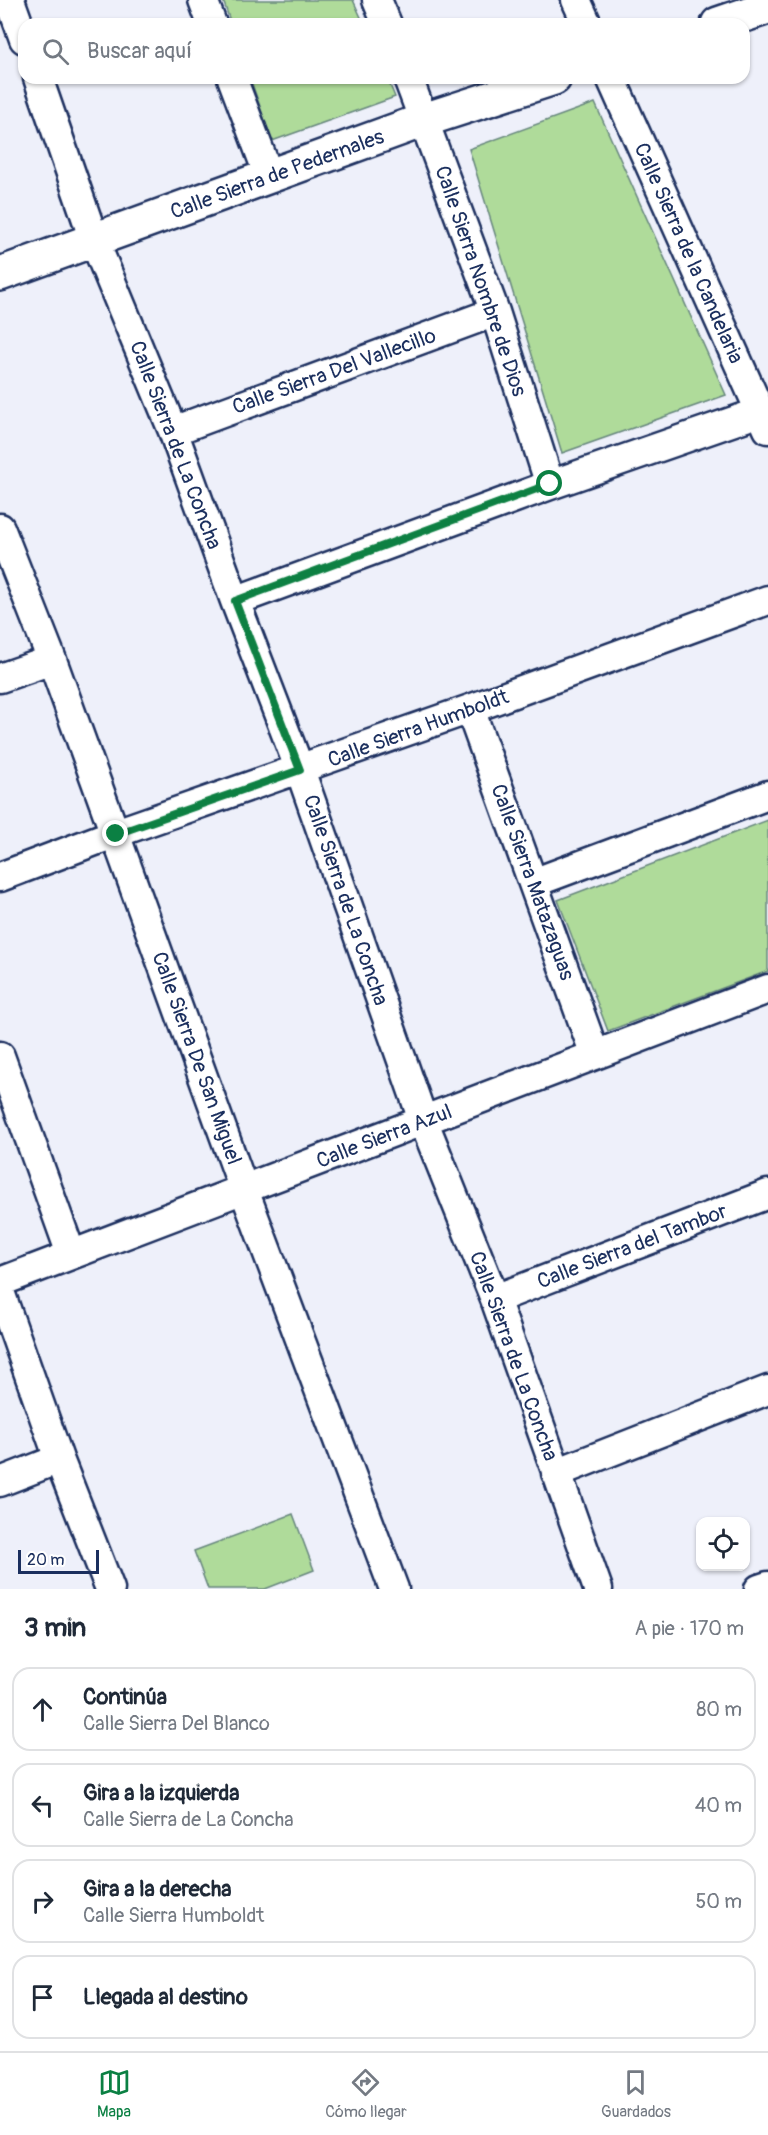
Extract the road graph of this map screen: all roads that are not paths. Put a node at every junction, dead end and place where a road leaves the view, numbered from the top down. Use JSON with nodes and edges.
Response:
{"nodes":[{"id":1,"x":10,"y":0,"type":"edge"},
{"id":2,"x":203,"y":0,"type":"edge"},
{"id":3,"x":377,"y":0,"type":"edge"},
{"id":4,"x":576,"y":0,"type":"edge"},
{"id":5,"x":768,"y":7,"type":"edge"},
{"id":6,"x":210,"y":18,"type":"edge"},
{"id":7,"x":384,"y":18,"type":"edge"},
{"id":8,"x":584,"y":18,"type":"edge"},
{"id":9,"x":736,"y":18,"type":"edge"},
{"id":10,"x":18,"y":22,"type":"edge"},
{"id":11,"x":40,"y":84,"type":"edge"},
{"id":12,"x":234,"y":84,"type":"edge"},
{"id":13,"x":410,"y":84,"type":"edge"},
{"id":14,"x":536,"y":84,"type":"edge"},
{"id":15,"x":614,"y":84,"type":"edge"},
{"id":16,"x":424,"y":120,"type":"junction"},
{"id":17,"x":269,"y":176,"type":"junction"},
{"id":18,"x":94,"y":240,"type":"junction"},
{"id":19,"x":0,"y":274,"type":"edge"},
{"id":20,"x":495,"y":312,"type":"junction"},
{"id":21,"x":764,"y":420,"type":"edge"},
{"id":22,"x":173,"y":430,"type":"junction"},
{"id":23,"x":550,"y":484,"type":"junction"},
{"id":24,"x":0,"y":528,"type":"edge"},
{"id":25,"x":768,"y":600,"type":"edge"},
{"id":26,"x":235,"y":601,"type":"junction"},
{"id":27,"x":52,"y":660,"type":"junction"},
{"id":28,"x":0,"y":678,"type":"edge"},
{"id":29,"x":470,"y":710,"type":"junction"},
{"id":30,"x":300,"y":770,"type":"junction"},
{"id":31,"x":768,"y":795,"type":"edge"},
{"id":32,"x":116,"y":834,"type":"junction"},
{"id":33,"x":0,"y":877,"type":"edge"},
{"id":34,"x":533,"y":883,"type":"junction"},
{"id":35,"x":768,"y":989,"type":"edge"},
{"id":36,"x":595,"y":1055,"type":"junction"},
{"id":37,"x":0,"y":1056,"type":"edge"},
{"id":38,"x":423,"y":1120,"type":"junction"},
{"id":39,"x":244,"y":1190,"type":"junction"},
{"id":40,"x":768,"y":1194,"type":"edge"},
{"id":41,"x":71,"y":1254,"type":"junction"},
{"id":42,"x":0,"y":1282,"type":"edge"},
{"id":43,"x":0,"y":1292,"type":"edge"},
{"id":44,"x":495,"y":1299,"type":"junction"},
{"id":45,"x":768,"y":1390,"type":"edge"},
{"id":46,"x":58,"y":1459,"type":"junction"},
{"id":47,"x":556,"y":1473,"type":"junction"},
{"id":48,"x":0,"y":1482,"type":"edge"},
{"id":49,"x":768,"y":1586,"type":"edge"},
{"id":50,"x":110,"y":1589,"type":"edge"},
{"id":51,"x":394,"y":1589,"type":"edge"},
{"id":52,"x":598,"y":1589,"type":"edge"},
{"id":53,"x":759,"y":1589,"type":"edge"}],
"edges":[{"from":1,"to":10,"type":"street"},
{"from":2,"to":6,"type":"street"},
{"from":3,"to":7,"type":"street"},
{"from":4,"to":8,"type":"street"},
{"from":5,"to":9,"type":"main road"},
{"from":11,"to":18,"type":"street","name":"Calle Sierra de La Concha"},
{"from":12,"to":17,"type":"street"},
{"from":13,"to":16,"type":"street","name":"Calle Sierra Nombre de Dios"},
{"from":14,"to":16,"type":"main road","name":"Calle Sierra de Pedernales"},
{"from":15,"to":21,"type":"street","name":"Calle Sierra de la Candelaria"},
{"from":16,"to":17,"type":"main road","name":"Calle Sierra de Pedernales"},
{"from":16,"to":20,"type":"street","name":"Calle Sierra Nombre de Dios"},
{"from":17,"to":18,"type":"main road","name":"Calle Sierra de Pedernales"},
{"from":18,"to":19,"type":"main road","name":"Calle Sierra de Pedernales"},
{"from":18,"to":22,"type":"street","name":"Calle Sierra de La Concha"},
{"from":20,"to":22,"type":"street","name":"Calle Sierra Del Vallecillo"},
{"from":20,"to":23,"type":"street","name":"Calle Sierra Nombre de Dios"},
{"from":21,"to":23,"type":"street"},
{"from":22,"to":26,"type":"street","name":"Calle Sierra de La Concha"},
{"from":23,"to":26,"type":"street"},
{"from":24,"to":27,"type":"street","name":"Calle Sierra De San Miguel"},
{"from":25,"to":29,"type":"street","name":"Calle Sierra Humboldt"},
{"from":26,"to":30,"type":"street","name":"Calle Sierra de La Concha"},
{"from":27,"to":28,"type":"street"},
{"from":27,"to":32,"type":"street","name":"Calle Sierra De San Miguel"},
{"from":29,"to":30,"type":"street","name":"Calle Sierra Humboldt"},
{"from":29,"to":34,"type":"street","name":"Calle Sierra Matazaguas"},
{"from":30,"to":32,"type":"street","name":"Calle Sierra Humboldt"},
{"from":30,"to":38,"type":"street","name":"Calle Sierra de La Concha"},
{"from":31,"to":34,"type":"street"},
{"from":32,"to":33,"type":"street","name":"Calle Sierra Humboldt"},
{"from":32,"to":39,"type":"street","name":"Calle Sierra De San Miguel"},
{"from":34,"to":36,"type":"street","name":"Calle Sierra Matazaguas"},
{"from":35,"to":36,"type":"street","name":"Calle Sierra Azul"},
{"from":36,"to":38,"type":"street","name":"Calle Sierra Azul"},
{"from":37,"to":41,"type":"street"},
{"from":38,"to":39,"type":"street","name":"Calle Sierra Azul"},
{"from":38,"to":44,"type":"street","name":"Calle Sierra de La Concha"},
{"from":39,"to":41,"type":"street","name":"Calle Sierra Azul"},
{"from":39,"to":51,"type":"street","name":"Calle Sierra De San Miguel"},
{"from":40,"to":44,"type":"street","name":"Calle Sierra del Tambor"},
{"from":41,"to":42,"type":"street","name":"Calle Sierra Azul"},
{"from":43,"to":46,"type":"street"},
{"from":44,"to":47,"type":"street","name":"Calle Sierra de La Concha"},
{"from":45,"to":47,"type":"street"},
{"from":46,"to":48,"type":"street"},
{"from":46,"to":50,"type":"street"},
{"from":47,"to":52,"type":"street","name":"Calle Sierra de La Concha"},
{"from":49,"to":53,"type":"street"}]}
